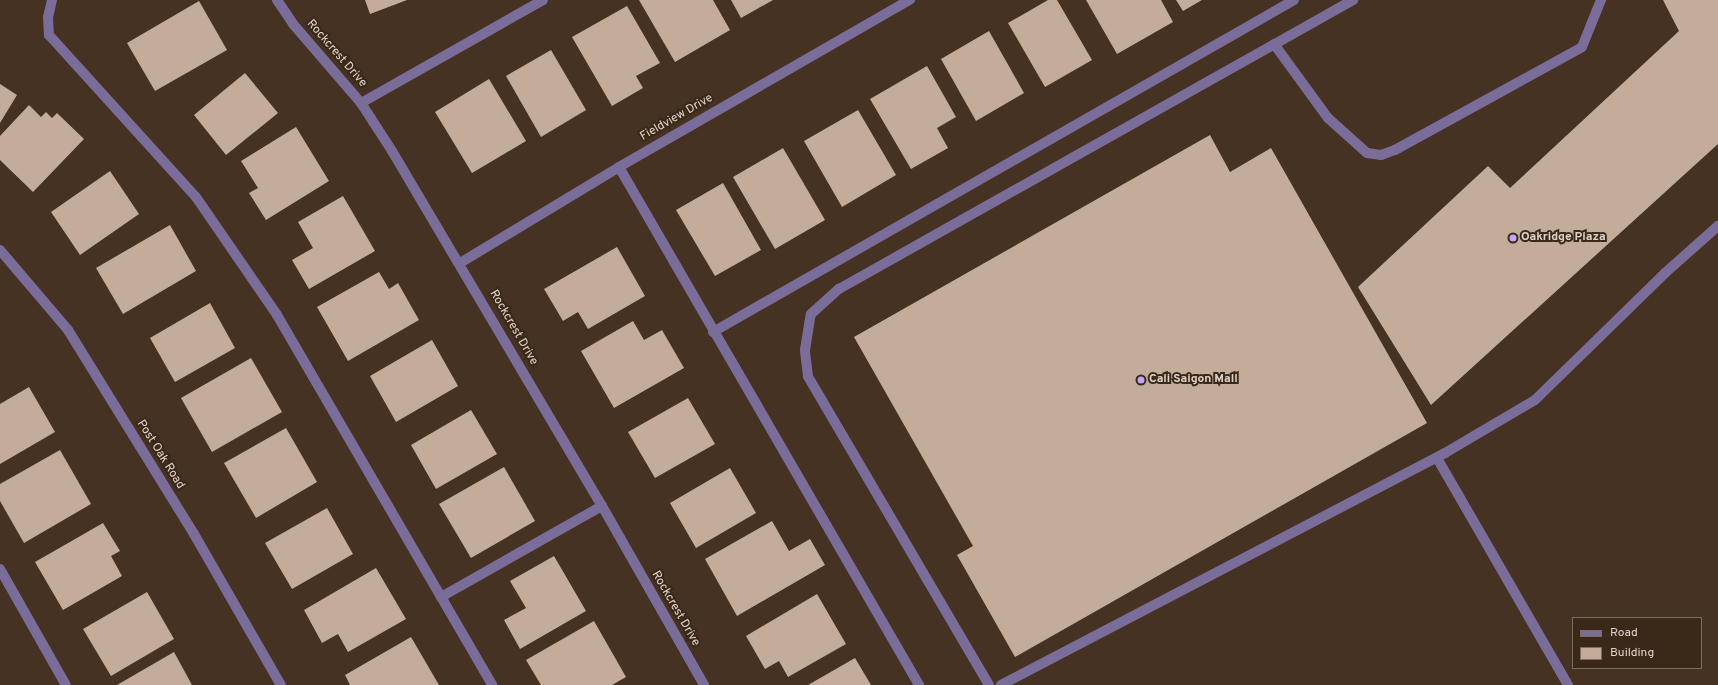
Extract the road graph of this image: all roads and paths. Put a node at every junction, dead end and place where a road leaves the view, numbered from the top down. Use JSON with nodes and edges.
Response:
{"nodes":[{"id":1,"x":52,"y":0,"type":"edge"},
{"id":2,"x":277,"y":0,"type":"edge"},
{"id":3,"x":543,"y":0,"type":"edge"},
{"id":4,"x":910,"y":0,"type":"edge"},
{"id":5,"x":1294,"y":0,"type":"edge"},
{"id":6,"x":1353,"y":0,"type":"edge"},
{"id":7,"x":1601,"y":0,"type":"edge"},
{"id":8,"x":1274,"y":44,"type":"junction"},
{"id":9,"x":361,"y":103,"type":"junction"},
{"id":10,"x":619,"y":167,"type":"junction"},
{"id":11,"x":1718,"y":226,"type":"edge"},
{"id":12,"x":0,"y":250,"type":"edge"},
{"id":13,"x":460,"y":263,"type":"junction"},
{"id":14,"x":713,"y":332,"type":"junction"},
{"id":15,"x":1437,"y":458,"type":"junction"},
{"id":16,"x":602,"y":506,"type":"junction"},
{"id":17,"x":0,"y":569,"type":"edge"},
{"id":18,"x":441,"y":597,"type":"junction"},
{"id":19,"x":66,"y":685,"type":"edge"},
{"id":20,"x":281,"y":685,"type":"edge"},
{"id":21,"x":492,"y":685,"type":"edge"},
{"id":22,"x":704,"y":685,"type":"edge"},
{"id":23,"x":919,"y":685,"type":"edge"},
{"id":24,"x":989,"y":685,"type":"edge"},
{"id":25,"x":1001,"y":685,"type":"edge"},
{"id":26,"x":1568,"y":685,"type":"edge"}],
"edges":[{"from":1,"to":18,"type":"street"},
{"from":2,"to":9,"type":"street","name":"Rockcrest Drive"},
{"from":3,"to":9,"type":"street"},
{"from":4,"to":10,"type":"street","name":"Fieldview Drive"},
{"from":5,"to":14,"type":"street"},
{"from":6,"to":8,"type":"street"},
{"from":7,"to":8,"type":"street"},
{"from":8,"to":24,"type":"street"},
{"from":9,"to":13,"type":"street","name":"Rockcrest Drive"},
{"from":10,"to":13,"type":"street","name":"Fieldview Drive"},
{"from":10,"to":14,"type":"street"},
{"from":11,"to":15,"type":"street"},
{"from":12,"to":20,"type":"street","name":"Post Oak Road"},
{"from":13,"to":16,"type":"street","name":"Rockcrest Drive"},
{"from":14,"to":23,"type":"street"},
{"from":15,"to":25,"type":"street"},
{"from":15,"to":26,"type":"street"},
{"from":16,"to":18,"type":"street"},
{"from":16,"to":22,"type":"street","name":"Rockcrest Drive"},
{"from":17,"to":19,"type":"street"},
{"from":18,"to":21,"type":"street"}]}
